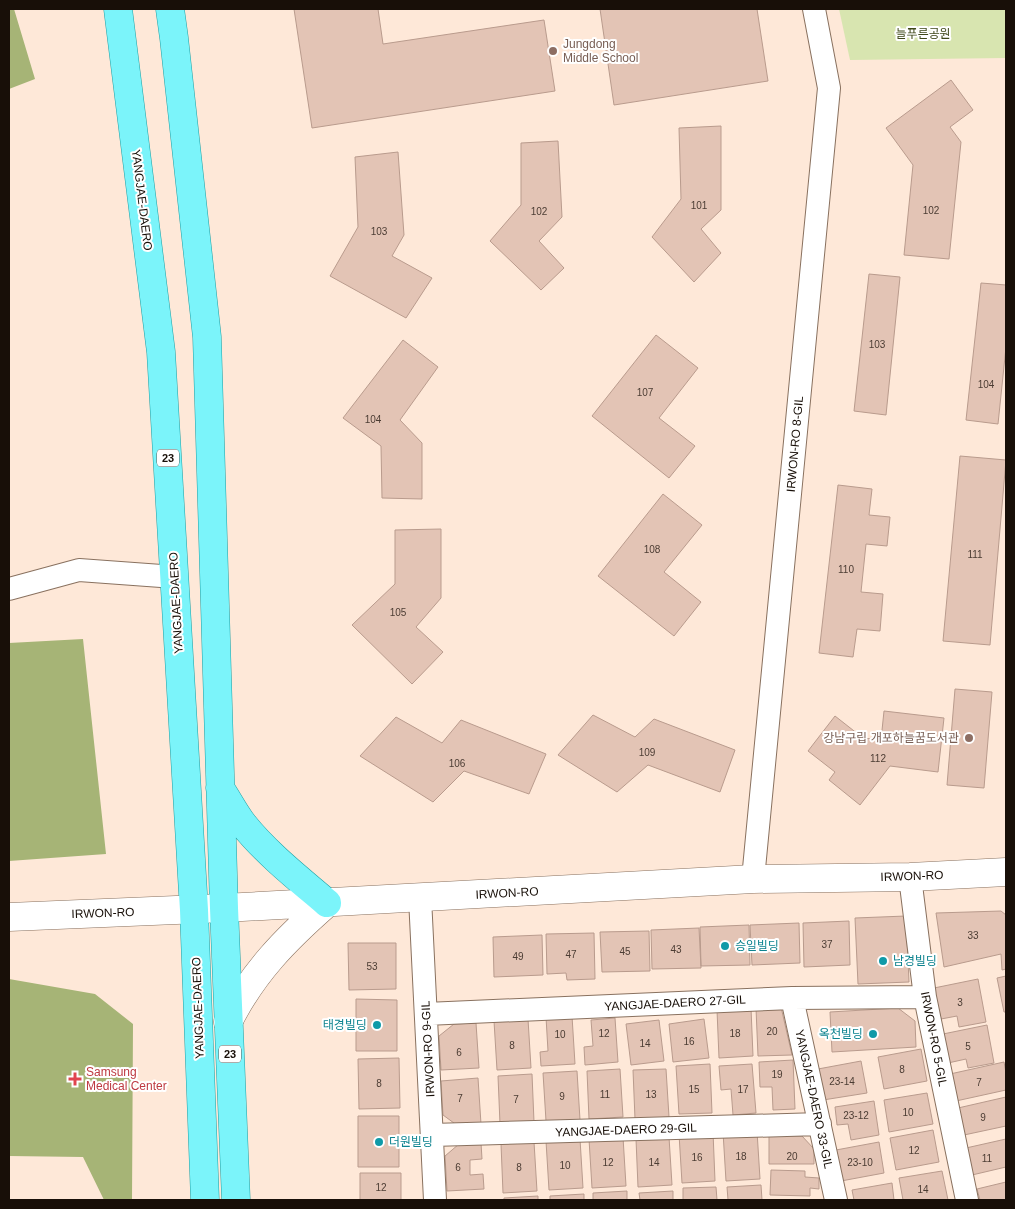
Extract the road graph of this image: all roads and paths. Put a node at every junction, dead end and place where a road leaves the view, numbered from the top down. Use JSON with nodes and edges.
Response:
{"nodes":[{"id":1,"x":118,"y":9,"type":"edge"},
{"id":2,"x":169,"y":9,"type":"edge"},
{"id":3,"x":814,"y":9,"type":"edge"},
{"id":4,"x":175,"y":577,"type":"junction"},
{"id":5,"x":9,"y":589,"type":"edge"},
{"id":6,"x":220,"y":788,"type":"junction"},
{"id":7,"x":1006,"y":872,"type":"edge"},
{"id":8,"x":910,"y":877,"type":"junction"},
{"id":9,"x":753,"y":880,"type":"junction"},
{"id":10,"x":420,"y":898,"type":"junction"},
{"id":11,"x":327,"y":903,"type":"junction"},
{"id":12,"x":224,"y":908,"type":"junction"},
{"id":13,"x":194,"y":910,"type":"junction"},
{"id":14,"x":9,"y":918,"type":"edge"},
{"id":15,"x":924,"y":997,"type":"junction"},
{"id":16,"x":792,"y":998,"type":"junction"},
{"id":17,"x":426,"y":1014,"type":"junction"},
{"id":18,"x":228,"y":1022,"type":"junction"},
{"id":19,"x":820,"y":1124,"type":"junction"},
{"id":20,"x":432,"y":1135,"type":"junction"},
{"id":21,"x":205,"y":1200,"type":"edge"},
{"id":22,"x":236,"y":1200,"type":"edge"},
{"id":23,"x":435,"y":1200,"type":"edge"},
{"id":24,"x":836,"y":1200,"type":"edge"},
{"id":25,"x":967,"y":1200,"type":"edge"}],
"edges":[{"from":1,"to":4,"type":"main road","name":"YANGJAE-DAERO","number":"23"},
{"from":2,"to":6,"type":"main road","number":"23"},
{"from":3,"to":9,"type":"street","name":"IRWON-RO 8-GIL"},
{"from":4,"to":5,"type":"street"},
{"from":4,"to":13,"type":"main road","name":"YANGJAE-DAERO","number":"23"},
{"from":6,"to":11,"type":"main road"},
{"from":6,"to":12,"type":"main road","number":"23"},
{"from":7,"to":8,"type":"street","name":"IRWON-RO"},
{"from":8,"to":9,"type":"street","name":"IRWON-RO"},
{"from":8,"to":15,"type":"street","name":"IRWON-RO 5-GIL"},
{"from":9,"to":10,"type":"street","name":"IRWON-RO"},
{"from":10,"to":11,"type":"street","name":"IRWON-RO"},
{"from":10,"to":17,"type":"street","name":"IRWON-RO 9-GIL"},
{"from":11,"to":12,"type":"street","name":"IRWON-RO"},
{"from":11,"to":18,"type":"street"},
{"from":12,"to":13,"type":"street","name":"IRWON-RO"},
{"from":12,"to":18,"type":"main road","number":"23"},
{"from":13,"to":14,"type":"street","name":"IRWON-RO"},
{"from":13,"to":21,"type":"main road","name":"YANGJAE-DAERO","number":"23"},
{"from":15,"to":16,"type":"street","name":"YANGJAE-DAERO 27-GIL"},
{"from":15,"to":25,"type":"street","name":"IRWON-RO 5-GIL"},
{"from":16,"to":17,"type":"street","name":"YANGJAE-DAERO 27-GIL"},
{"from":16,"to":19,"type":"street","name":"YANGJAE-DAERO 33-GIL"},
{"from":17,"to":20,"type":"street","name":"IRWON-RO 9-GIL"},
{"from":18,"to":22,"type":"main road","number":"23"},
{"from":19,"to":20,"type":"street","name":"YANGJAE-DAERO 29-GIL"},
{"from":19,"to":24,"type":"street","name":"YANGJAE-DAERO 33-GIL"},
{"from":20,"to":23,"type":"street","name":"IRWON-RO 9-GIL"}]}
